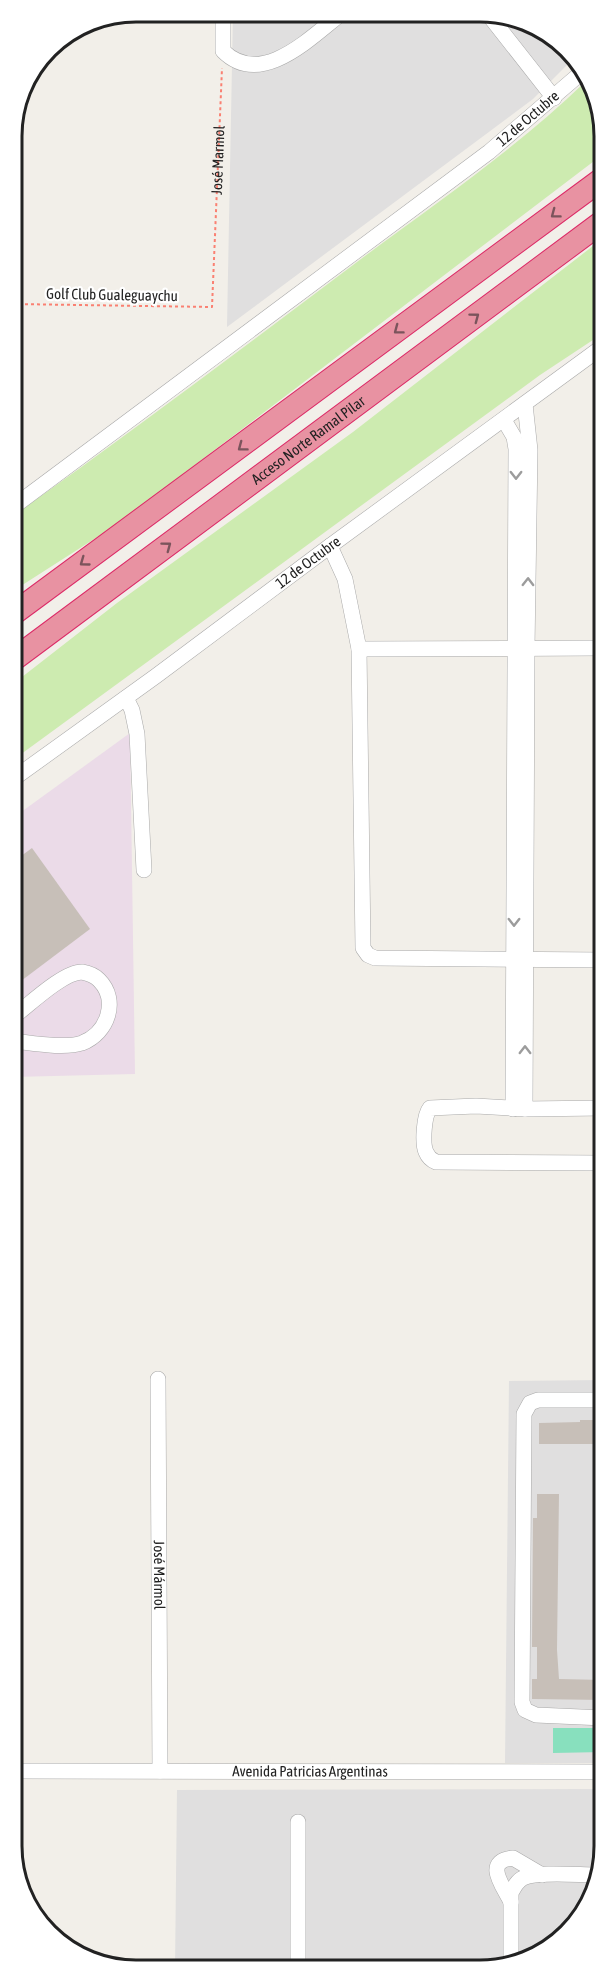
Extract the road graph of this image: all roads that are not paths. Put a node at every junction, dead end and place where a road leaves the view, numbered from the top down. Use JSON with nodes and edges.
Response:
{"nodes":[{"id":1,"x":329,"y":22,"type":"edge"},
{"id":2,"x":223,"y":23,"type":"edge"},
{"id":3,"x":496,"y":24,"type":"edge"},
{"id":4,"x":577,"y":77,"type":"edge"},
{"id":5,"x":554,"y":98,"type":"junction"},
{"id":6,"x":594,"y":185,"type":"edge"},
{"id":7,"x":594,"y":228,"type":"edge"},
{"id":8,"x":594,"y":353,"type":"edge"},
{"id":9,"x":525,"y":404,"type":"junction"},
{"id":10,"x":504,"y":420,"type":"junction"},
{"id":11,"x":23,"y":500,"type":"edge"},
{"id":12,"x":330,"y":546,"type":"junction"},
{"id":13,"x":23,"y":605,"type":"edge"},
{"id":14,"x":594,"y":648,"type":"edge"},
{"id":15,"x":359,"y":649,"type":"junction"},
{"id":16,"x":521,"y":649,"type":"junction"},
{"id":17,"x":23,"y":654,"type":"edge"},
{"id":18,"x":126,"y":698,"type":"junction"},
{"id":19,"x":23,"y":772,"type":"edge"},
{"id":20,"x":144,"y":870,"type":"dead end"},
{"id":21,"x":520,"y":959,"type":"junction"},
{"id":22,"x":594,"y":960,"type":"edge"},
{"id":23,"x":22,"y":1010,"type":"edge"},
{"id":24,"x":22,"y":1042,"type":"edge"},
{"id":25,"x":593,"y":1108,"type":"edge"},
{"id":26,"x":519,"y":1109,"type":"junction"},
{"id":27,"x":593,"y":1163,"type":"edge"},
{"id":28,"x":158,"y":1379,"type":"dead end"},
{"id":29,"x":593,"y":1400,"type":"edge"},
{"id":30,"x":593,"y":1718,"type":"edge"},
{"id":31,"x":22,"y":1771,"type":"edge"},
{"id":32,"x":160,"y":1771,"type":"junction"},
{"id":33,"x":593,"y":1772,"type":"edge"},
{"id":34,"x":298,"y":1822,"type":"dead end"},
{"id":35,"x":542,"y":1875,"type":"junction"},
{"id":36,"x":590,"y":1875,"type":"edge"},
{"id":37,"x":511,"y":1902,"type":"junction"},
{"id":38,"x":511,"y":1955,"type":"edge"},
{"id":39,"x":298,"y":1960,"type":"edge"}],
"edges":[{"from":1,"to":2,"type":"street"},
{"from":3,"to":5,"type":"street"},
{"from":4,"to":5,"type":"street","name":"12 de Octubre"},
{"from":5,"to":11,"type":"street","name":"12 de Octubre"},
{"from":6,"to":13,"type":"highway","one_way":true},
{"from":17,"to":7,"type":"highway","name":"Acceso Norte Ramal Pilar","one_way":true},
{"from":8,"to":9,"type":"street","name":"12 de Octubre"},
{"from":9,"to":10,"type":"street","name":"12 de Octubre"},
{"from":16,"to":9,"type":"street","one_way":true},
{"from":10,"to":12,"type":"street","name":"12 de Octubre"},
{"from":10,"to":16,"type":"street","one_way":true},
{"from":12,"to":15,"type":"street"},
{"from":12,"to":18,"type":"street","name":"12 de Octubre"},
{"from":14,"to":16,"type":"street"},
{"from":15,"to":16,"type":"street"},
{"from":15,"to":21,"type":"street"},
{"from":16,"to":21,"type":"street"},
{"from":18,"to":19,"type":"street","name":"12 de Octubre"},
{"from":18,"to":20,"type":"street"},
{"from":21,"to":22,"type":"street"},
{"from":21,"to":26,"type":"street"},
{"from":23,"to":24,"type":"street"},
{"from":25,"to":26,"type":"street"},
{"from":26,"to":27,"type":"street"},
{"from":28,"to":32,"type":"street","name":"José Mármol"},
{"from":29,"to":30,"type":"street"},
{"from":31,"to":32,"type":"street","name":"Avenida Patricias Argentinas"},
{"from":32,"to":33,"type":"street","name":"Avenida Patricias Argentinas"},
{"from":34,"to":39,"type":"street"},
{"from":35,"to":36,"type":"street"},
{"from":35,"to":37,"type":"street"},
{"from":35,"to":37,"type":"street"},
{"from":37,"to":38,"type":"street"}]}
